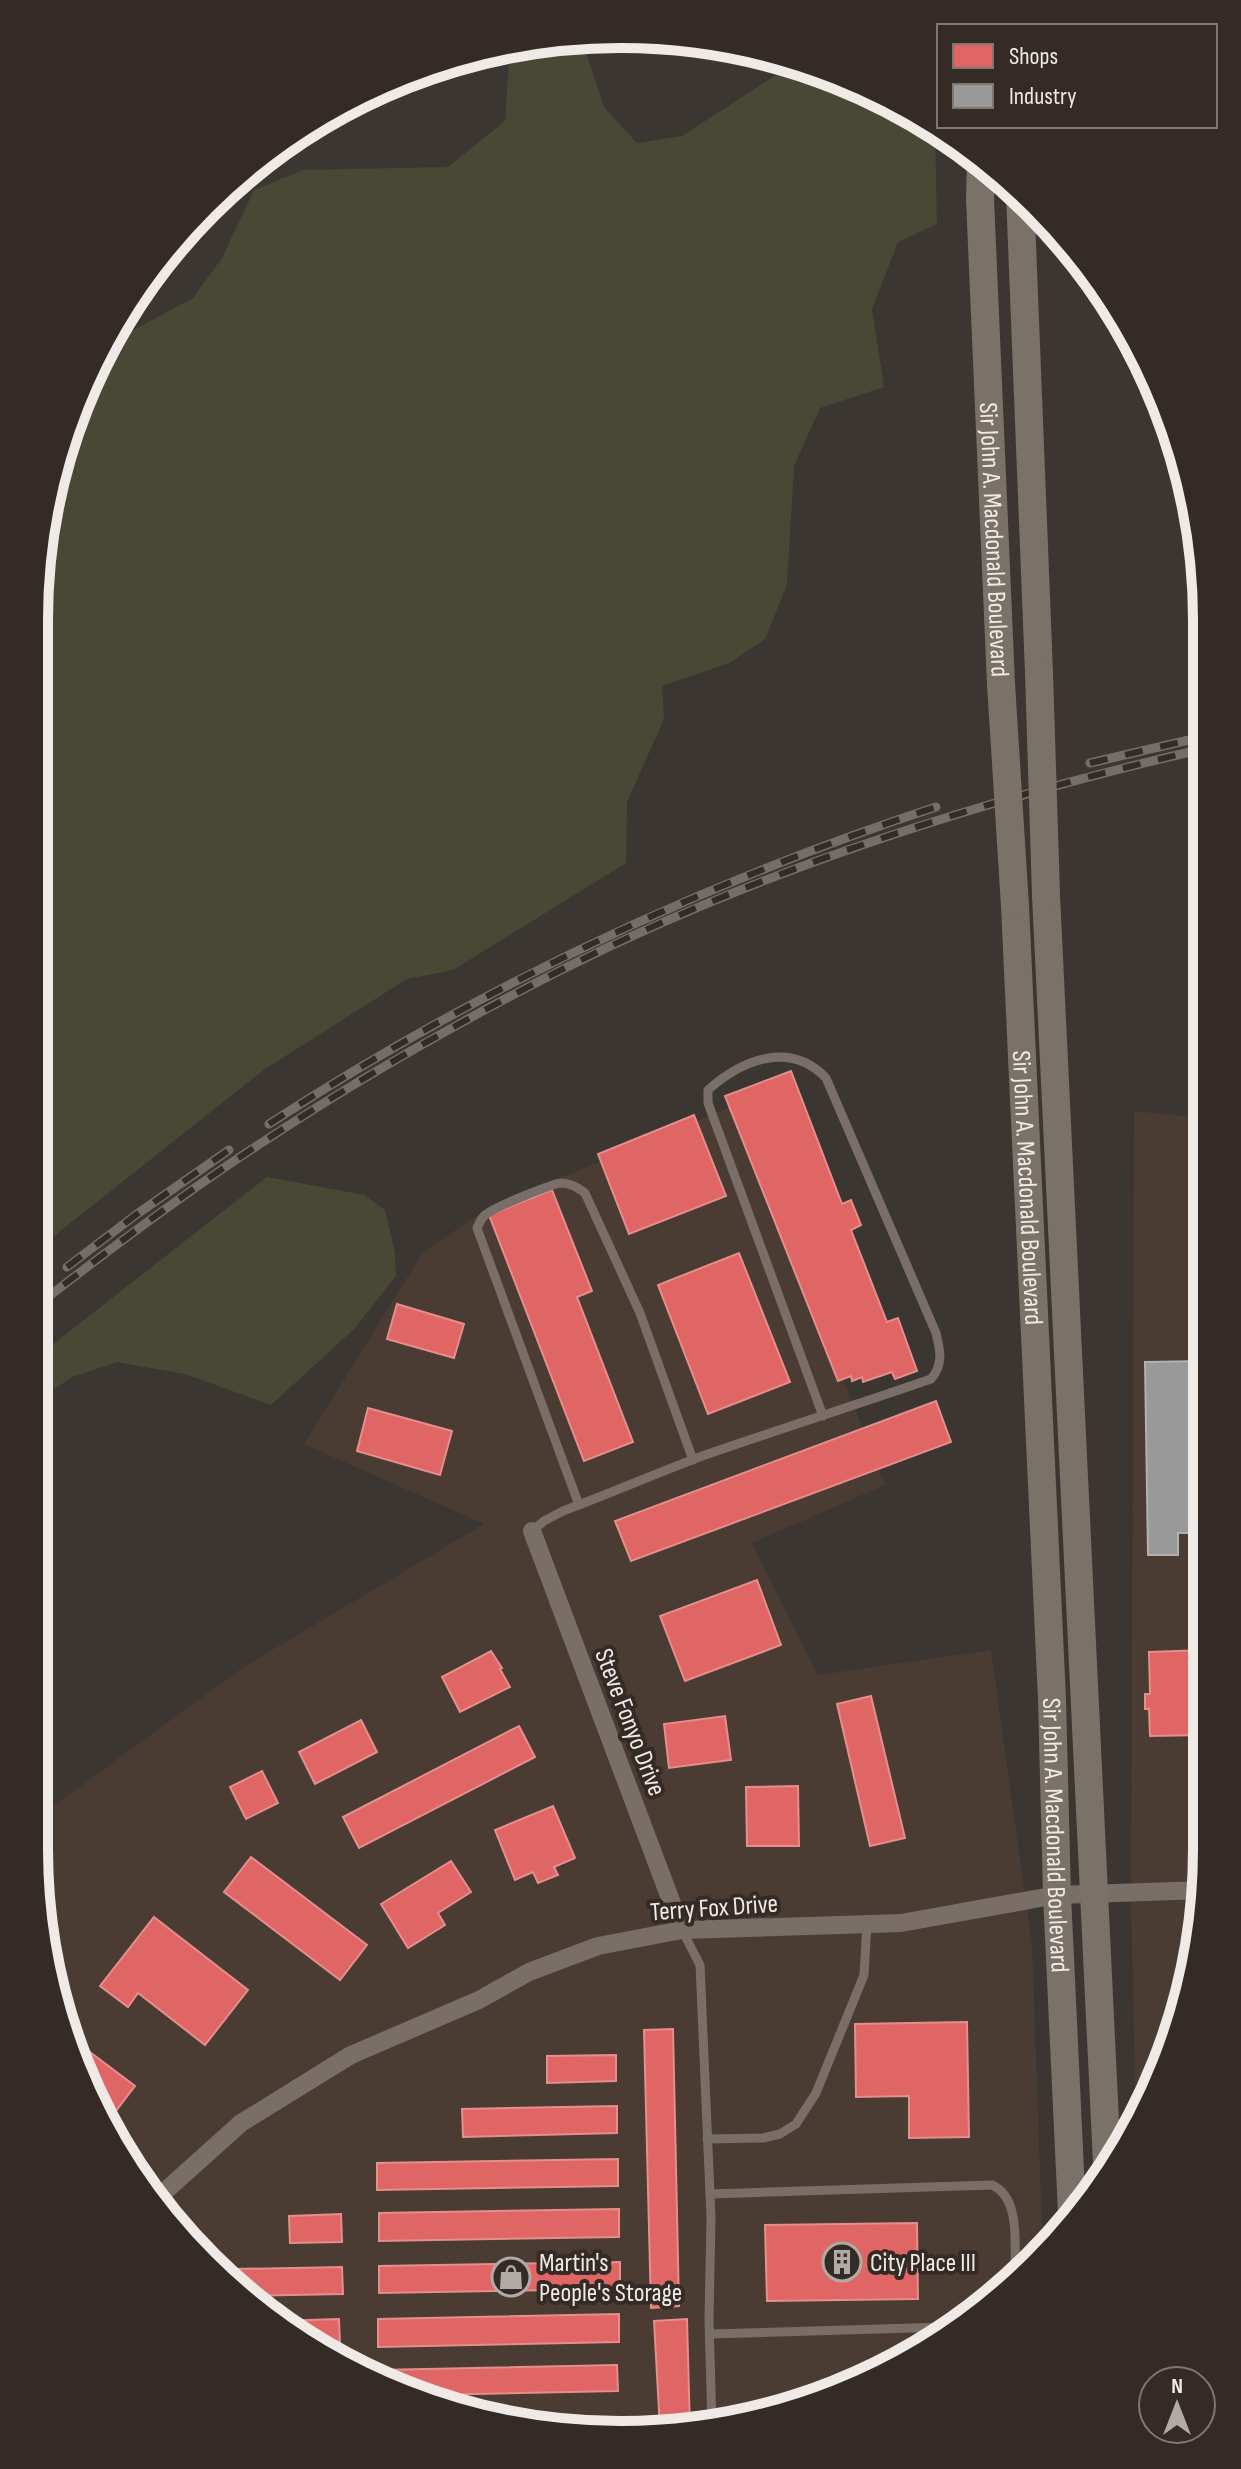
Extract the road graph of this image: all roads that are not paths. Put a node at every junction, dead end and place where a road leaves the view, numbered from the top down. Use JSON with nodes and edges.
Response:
{"nodes":[{"id":1,"x":981,"y":176,"type":"edge"},
{"id":2,"x":1020,"y":211,"type":"edge"},
{"id":3,"x":823,"y":1416,"type":"junction"},
{"id":4,"x":693,"y":1460,"type":"junction"},
{"id":5,"x":579,"y":1505,"type":"junction"},
{"id":6,"x":532,"y":1531,"type":"joint"},
{"id":7,"x":1192,"y":1890,"type":"edge"},
{"id":8,"x":1094,"y":1893,"type":"junction"},
{"id":9,"x":1057,"y":1895,"type":"junction"},
{"id":10,"x":867,"y":1924,"type":"junction"},
{"id":11,"x":682,"y":1930,"type":"junction"},
{"id":12,"x":707,"y":2139,"type":"junction"},
{"id":13,"x":1106,"y":2151,"type":"edge"},
{"id":14,"x":163,"y":2193,"type":"edge"},
{"id":15,"x":710,"y":2194,"type":"junction"},
{"id":16,"x":1071,"y":2201,"type":"edge"},
{"id":17,"x":1014,"y":2263,"type":"edge"},
{"id":18,"x":935,"y":2327,"type":"edge"},
{"id":19,"x":710,"y":2334,"type":"junction"},
{"id":20,"x":712,"y":2413,"type":"edge"}],
"edges":[{"from":1,"to":9,"type":"main road","name":"Sir John A. Macdonald Boulevard","bridge":true},
{"from":2,"to":8,"type":"main road","name":"Sir John A. Macdonald Boulevard","bridge":true},
{"from":3,"to":3,"type":"lane"},
{"from":3,"to":4,"type":"lane"},
{"from":4,"to":5,"type":"lane"},
{"from":4,"to":5,"type":"lane"},
{"from":5,"to":6,"type":"lane"},
{"from":6,"to":11,"type":"street","name":"Steve Fonyo Drive"},
{"from":7,"to":8,"type":"street","name":"Terry Fox Drive"},
{"from":8,"to":9,"type":"street","name":"Terry Fox Drive"},
{"from":8,"to":13,"type":"main road","name":"Sir John A. Macdonald Boulevard"},
{"from":9,"to":10,"type":"street","name":"Terry Fox Drive"},
{"from":9,"to":16,"type":"main road","name":"Sir John A. Macdonald Boulevard"},
{"from":10,"to":11,"type":"street","name":"Terry Fox Drive"},
{"from":10,"to":12,"type":"lane"},
{"from":11,"to":12,"type":"lane"},
{"from":11,"to":14,"type":"street","name":"Terry Fox Drive"},
{"from":12,"to":15,"type":"lane"},
{"from":15,"to":17,"type":"lane"},
{"from":15,"to":19,"type":"lane"},
{"from":18,"to":19,"type":"lane"},
{"from":19,"to":20,"type":"lane"}]}
